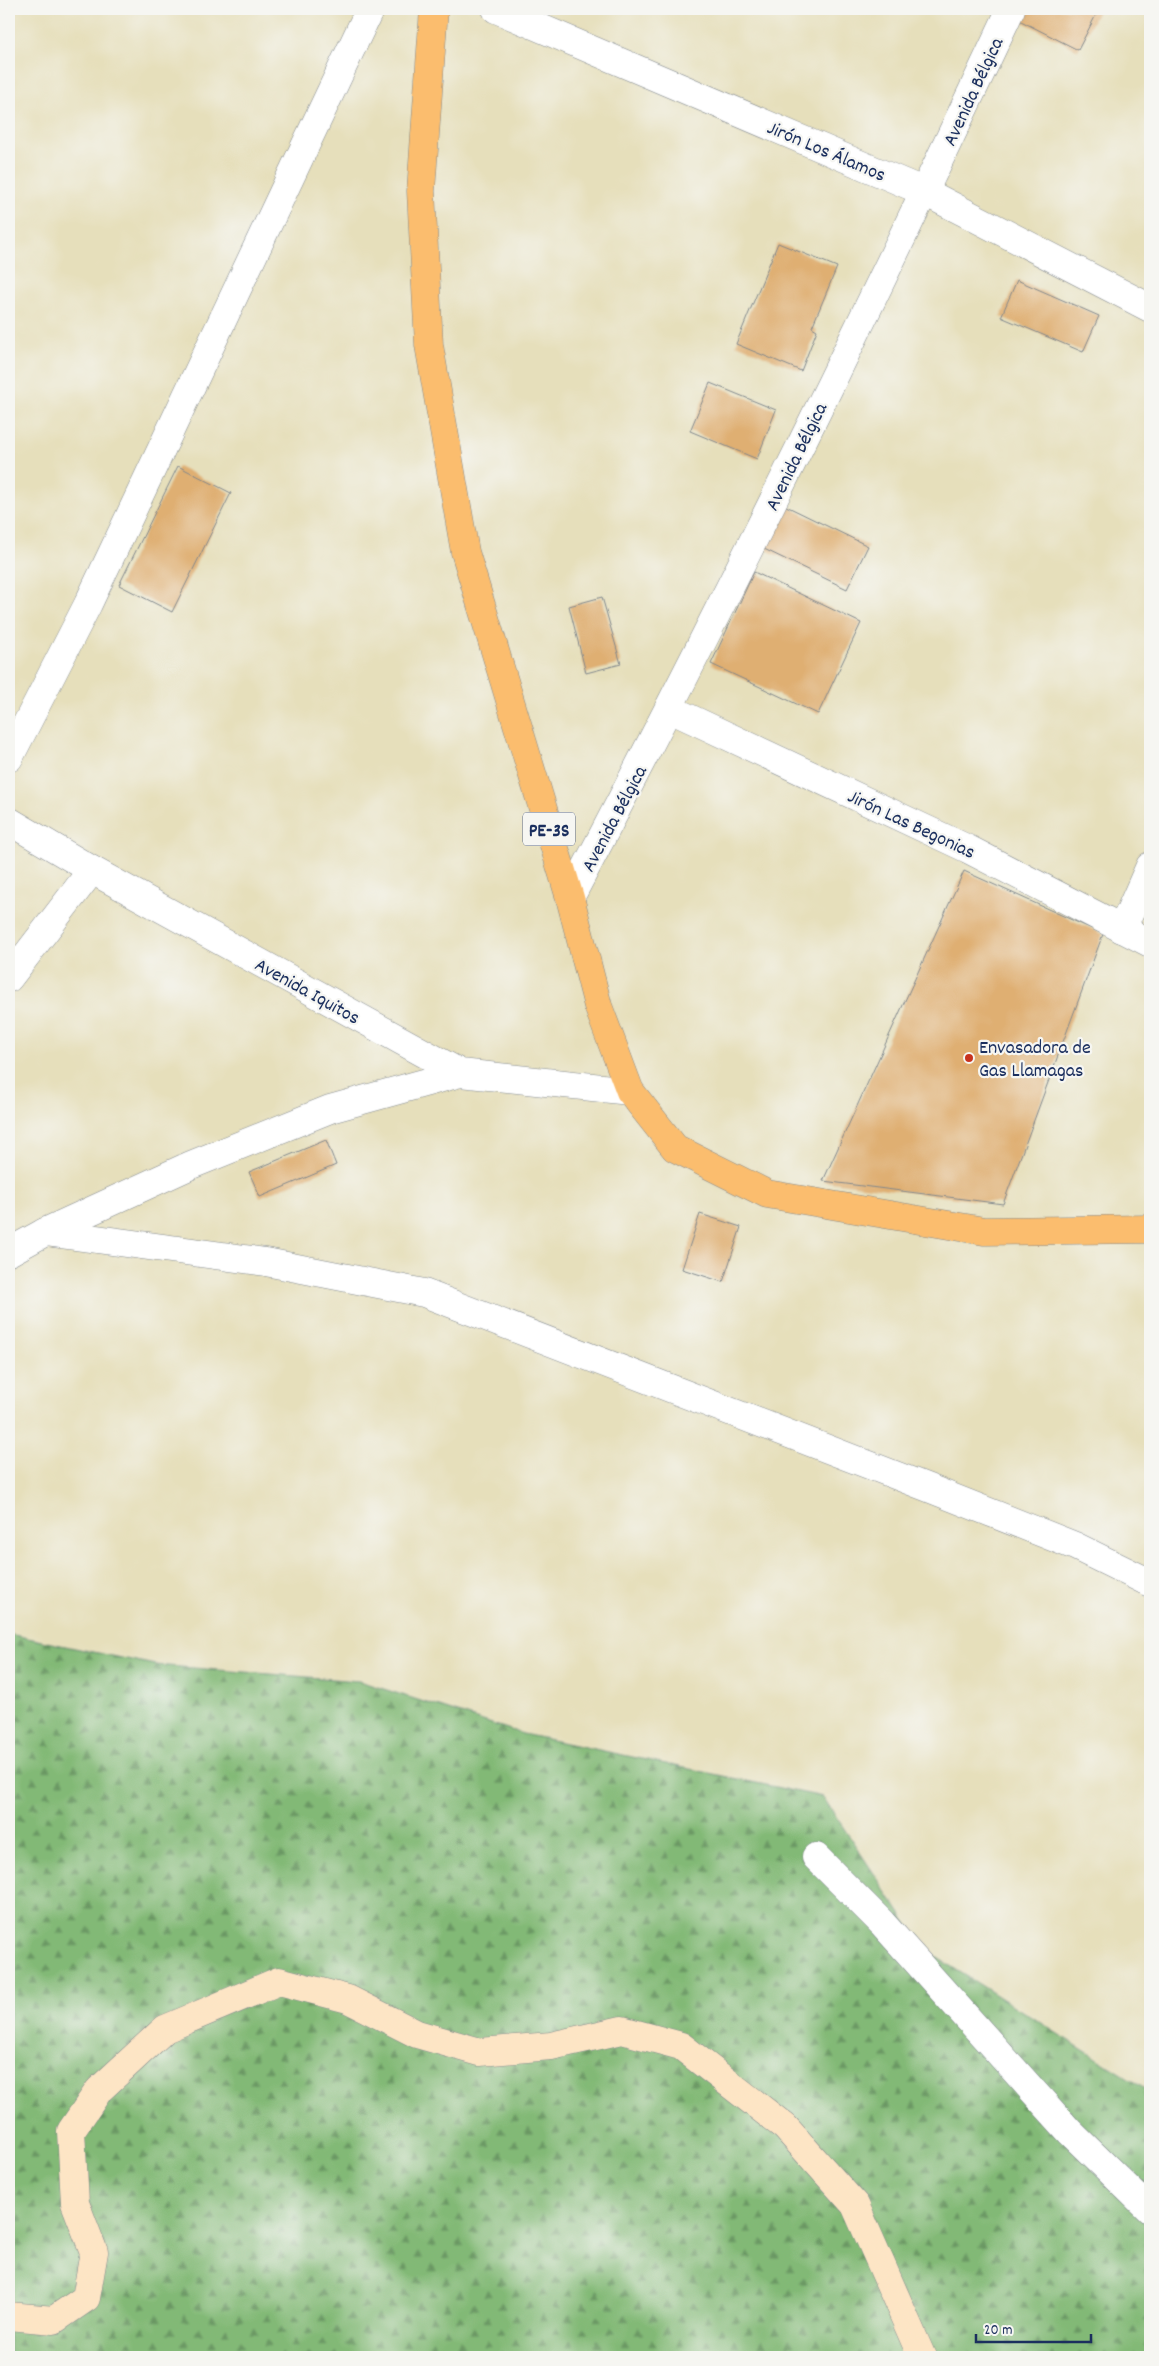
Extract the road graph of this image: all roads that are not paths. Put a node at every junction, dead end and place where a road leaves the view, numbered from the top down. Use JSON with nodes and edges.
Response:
{"nodes":[{"id":1,"x":370,"y":9,"type":"edge"},
{"id":2,"x":434,"y":9,"type":"edge"},
{"id":3,"x":496,"y":9,"type":"edge"},
{"id":4,"x":1011,"y":9,"type":"edge"},
{"id":5,"x":925,"y":192,"type":"junction"},
{"id":6,"x":1150,"y":308,"type":"edge"},
{"id":7,"x":670,"y":709,"type":"junction"},
{"id":8,"x":9,"y":758,"type":"edge"},
{"id":9,"x":9,"y":820,"type":"edge"},
{"id":10,"x":1150,"y":866,"type":"edge"},
{"id":11,"x":92,"y":870,"type":"junction"},
{"id":12,"x":570,"y":898,"type":"junction"},
{"id":13,"x":1122,"y":929,"type":"junction"},
{"id":14,"x":1150,"y":943,"type":"edge"},
{"id":15,"x":9,"y":978,"type":"edge"},
{"id":16,"x":460,"y":1074,"type":"junction"},
{"id":17,"x":630,"y":1091,"type":"junction"},
{"id":18,"x":1149,"y":1230,"type":"edge"},
{"id":19,"x":45,"y":1232,"type":"junction"},
{"id":20,"x":9,"y":1252,"type":"edge"},
{"id":21,"x":1150,"y":1583,"type":"edge"},
{"id":22,"x":816,"y":1856,"type":"dead end"},
{"id":23,"x":1150,"y":2210,"type":"edge"},
{"id":24,"x":9,"y":2316,"type":"edge"},
{"id":25,"x":922,"y":2357,"type":"edge"}],
"edges":[{"from":1,"to":8,"type":"street"},
{"from":2,"to":12,"type":"highway","number":"PE-3S"},
{"from":3,"to":5,"type":"street","name":"Jirón Los Álamos"},
{"from":4,"to":5,"type":"street","name":"Avenida Bélgica"},
{"from":5,"to":6,"type":"street","name":"Jirón Los Álamos"},
{"from":5,"to":7,"type":"street","name":"Avenida Bélgica"},
{"from":7,"to":12,"type":"street","name":"Avenida Bélgica"},
{"from":7,"to":13,"type":"street","name":"Jirón Las Begonias"},
{"from":9,"to":11,"type":"street","name":"Avenida Iquitos"},
{"from":10,"to":13,"type":"street"},
{"from":11,"to":15,"type":"street"},
{"from":11,"to":16,"type":"street","name":"Avenida Iquitos"},
{"from":12,"to":17,"type":"highway","number":"PE-3S"},
{"from":13,"to":14,"type":"street","name":"Jirón Las Begonias"},
{"from":16,"to":17,"type":"street","name":"Avenida Iquitos"},
{"from":16,"to":19,"type":"street"},
{"from":17,"to":18,"type":"highway","number":"PE-3S"},
{"from":19,"to":20,"type":"street"},
{"from":19,"to":21,"type":"street"},
{"from":22,"to":23,"type":"street"},
{"from":24,"to":25,"type":"main road"}]}
